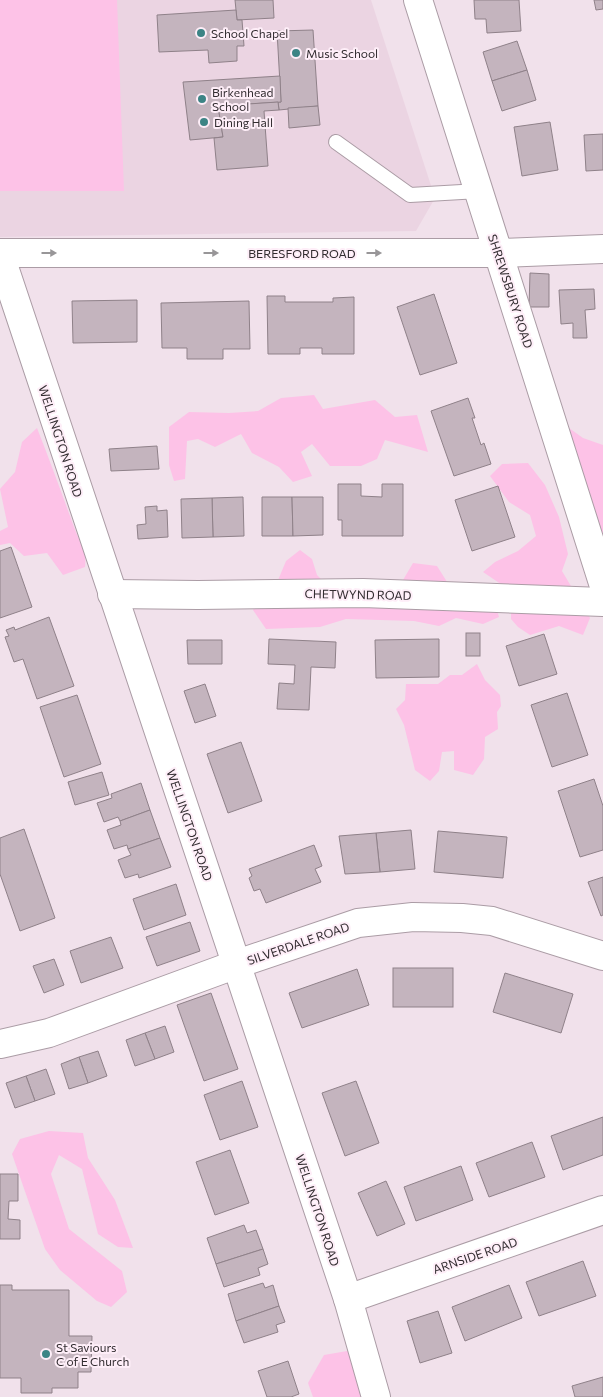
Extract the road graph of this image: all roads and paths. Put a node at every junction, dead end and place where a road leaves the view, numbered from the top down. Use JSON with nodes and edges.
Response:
{"nodes":[{"id":1,"x":418,"y":0,"type":"edge"},
{"id":2,"x":336,"y":142,"type":"dead end"},
{"id":3,"x":479,"y":191,"type":"junction"},
{"id":4,"x":603,"y":249,"type":"edge"},
{"id":5,"x":498,"y":253,"type":"junction"},
{"id":6,"x":0,"y":254,"type":"edge"},
{"id":7,"x":603,"y":583,"type":"edge"},
{"id":8,"x":112,"y":594,"type":"junction"},
{"id":9,"x":603,"y":602,"type":"edge"},
{"id":10,"x":603,"y":956,"type":"edge"},
{"id":11,"x":237,"y":964,"type":"junction"},
{"id":12,"x":0,"y":1044,"type":"edge"},
{"id":13,"x":603,"y":1210,"type":"edge"},
{"id":14,"x":348,"y":1299,"type":"junction"},
{"id":15,"x":376,"y":1397,"type":"edge"}],
"edges":[{"from":1,"to":3,"type":"street","name":"SHREWSBURY ROAD"},
{"from":2,"to":3,"type":"lane"},
{"from":3,"to":5,"type":"street","name":"SHREWSBURY ROAD"},
{"from":4,"to":5,"type":"street","name":"BERESFORD ROAD"},
{"from":6,"to":5,"type":"street","name":"BERESFORD ROAD","one_way":true},
{"from":5,"to":7,"type":"street","name":"SHREWSBURY ROAD"},
{"from":6,"to":8,"type":"street","name":"WELLINGTON ROAD"},
{"from":8,"to":9,"type":"street","name":"CHETWYND ROAD"},
{"from":8,"to":11,"type":"street","name":"WELLINGTON ROAD"},
{"from":10,"to":11,"type":"street","name":"SILVERDALE ROAD"},
{"from":11,"to":12,"type":"street","name":"SILVERDALE ROAD"},
{"from":11,"to":14,"type":"street","name":"WELLINGTON ROAD"},
{"from":13,"to":14,"type":"street","name":"ARNSIDE ROAD"},
{"from":14,"to":15,"type":"street","name":"WELLINGTON ROAD"}]}
